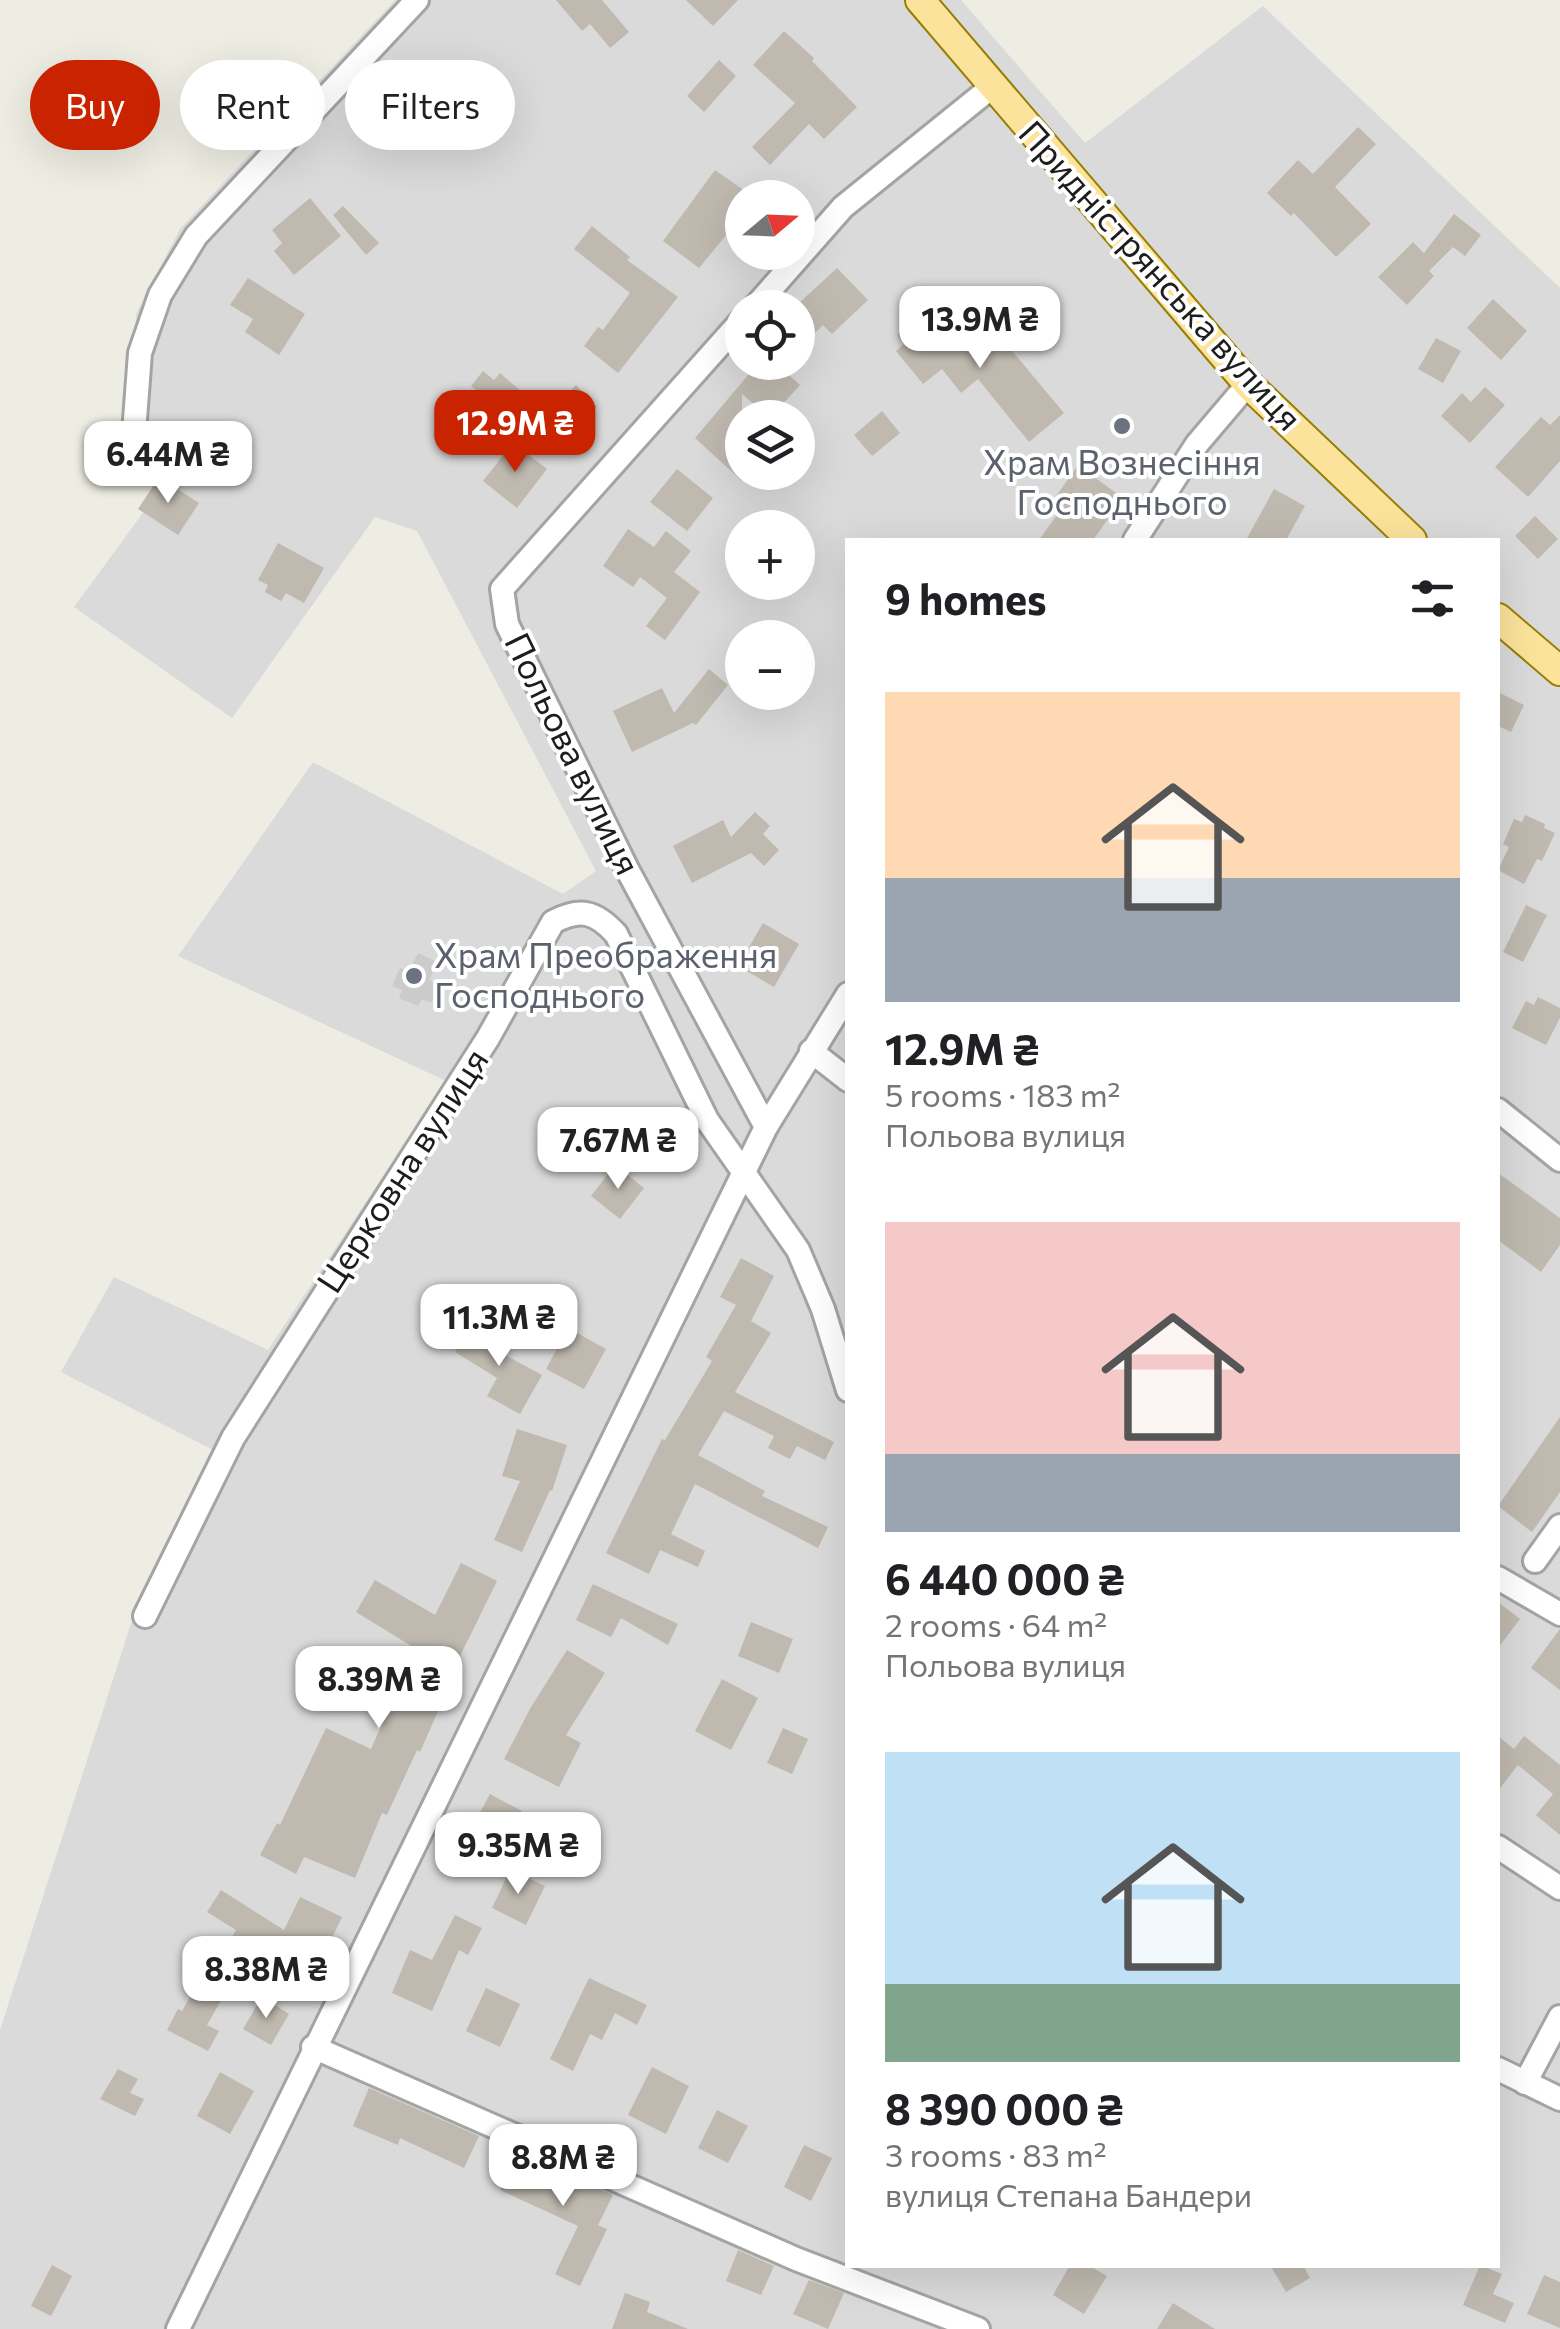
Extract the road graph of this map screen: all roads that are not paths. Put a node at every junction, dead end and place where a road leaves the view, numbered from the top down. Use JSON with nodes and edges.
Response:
{"nodes":[{"id":1,"x":418,"y":0,"type":"edge"},
{"id":2,"x":920,"y":0,"type":"edge"},
{"id":3,"x":993,"y":86,"type":"junction"},
{"id":4,"x":770,"y":290,"type":"edge"},
{"id":5,"x":725,"y":339,"type":"edge"},
{"id":6,"x":1248,"y":384,"type":"junction"},
{"id":7,"x":134,"y":433,"type":"dead end"},
{"id":8,"x":1136,"y":538,"type":"edge"},
{"id":9,"x":1410,"y":538,"type":"edge"},
{"id":10,"x":1500,"y":620,"type":"edge"},
{"id":11,"x":1560,"y":671,"type":"edge"},
{"id":12,"x":845,"y":999,"type":"edge"},
{"id":13,"x":812,"y":1051,"type":"junction"},
{"id":14,"x":845,"y":1078,"type":"edge"},
{"id":15,"x":1500,"y":1112,"type":"edge"},
{"id":16,"x":766,"y":1127,"type":"junction"},
{"id":17,"x":1560,"y":1160,"type":"edge"},
{"id":18,"x":745,"y":1172,"type":"junction"},
{"id":19,"x":845,"y":1380,"type":"edge"},
{"id":20,"x":1560,"y":1526,"type":"edge"},
{"id":21,"x":1535,"y":1561,"type":"dead end"},
{"id":22,"x":1500,"y":1579,"type":"edge"},
{"id":23,"x":1560,"y":1614,"type":"edge"},
{"id":24,"x":144,"y":1616,"type":"dead end"},
{"id":25,"x":1500,"y":1848,"type":"edge"},
{"id":26,"x":1560,"y":1888,"type":"edge"},
{"id":27,"x":1560,"y":2017,"type":"edge"},
{"id":28,"x":313,"y":2047,"type":"junction"},
{"id":29,"x":1500,"y":2070,"type":"edge"},
{"id":30,"x":1525,"y":2082,"type":"junction"},
{"id":31,"x":1560,"y":2100,"type":"edge"},
{"id":32,"x":178,"y":2329,"type":"edge"},
{"id":33,"x":978,"y":2329,"type":"edge"}],
"edges":[{"from":1,"to":7,"type":"street"},
{"from":2,"to":3,"type":"main road","name":"Придністрянська вулиця"},
{"from":3,"to":4,"type":"street"},
{"from":3,"to":6,"type":"main road","name":"Придністрянська вулиця"},
{"from":5,"to":16,"type":"street","name":"Польова вулиця"},
{"from":6,"to":8,"type":"street"},
{"from":6,"to":9,"type":"main road","name":"Придністрянська вулиця"},
{"from":10,"to":11,"type":"main road"},
{"from":12,"to":13,"type":"street"},
{"from":13,"to":14,"type":"street"},
{"from":13,"to":16,"type":"street"},
{"from":15,"to":17,"type":"street"},
{"from":16,"to":18,"type":"street"},
{"from":18,"to":19,"type":"street"},
{"from":18,"to":24,"type":"street","name":"Церковна вулиця"},
{"from":18,"to":28,"type":"street"},
{"from":20,"to":21,"type":"street"},
{"from":22,"to":23,"type":"street"},
{"from":25,"to":26,"type":"street"},
{"from":27,"to":30,"type":"street"},
{"from":28,"to":32,"type":"street"},
{"from":28,"to":33,"type":"street"},
{"from":29,"to":30,"type":"street"},
{"from":30,"to":31,"type":"street"}]}
